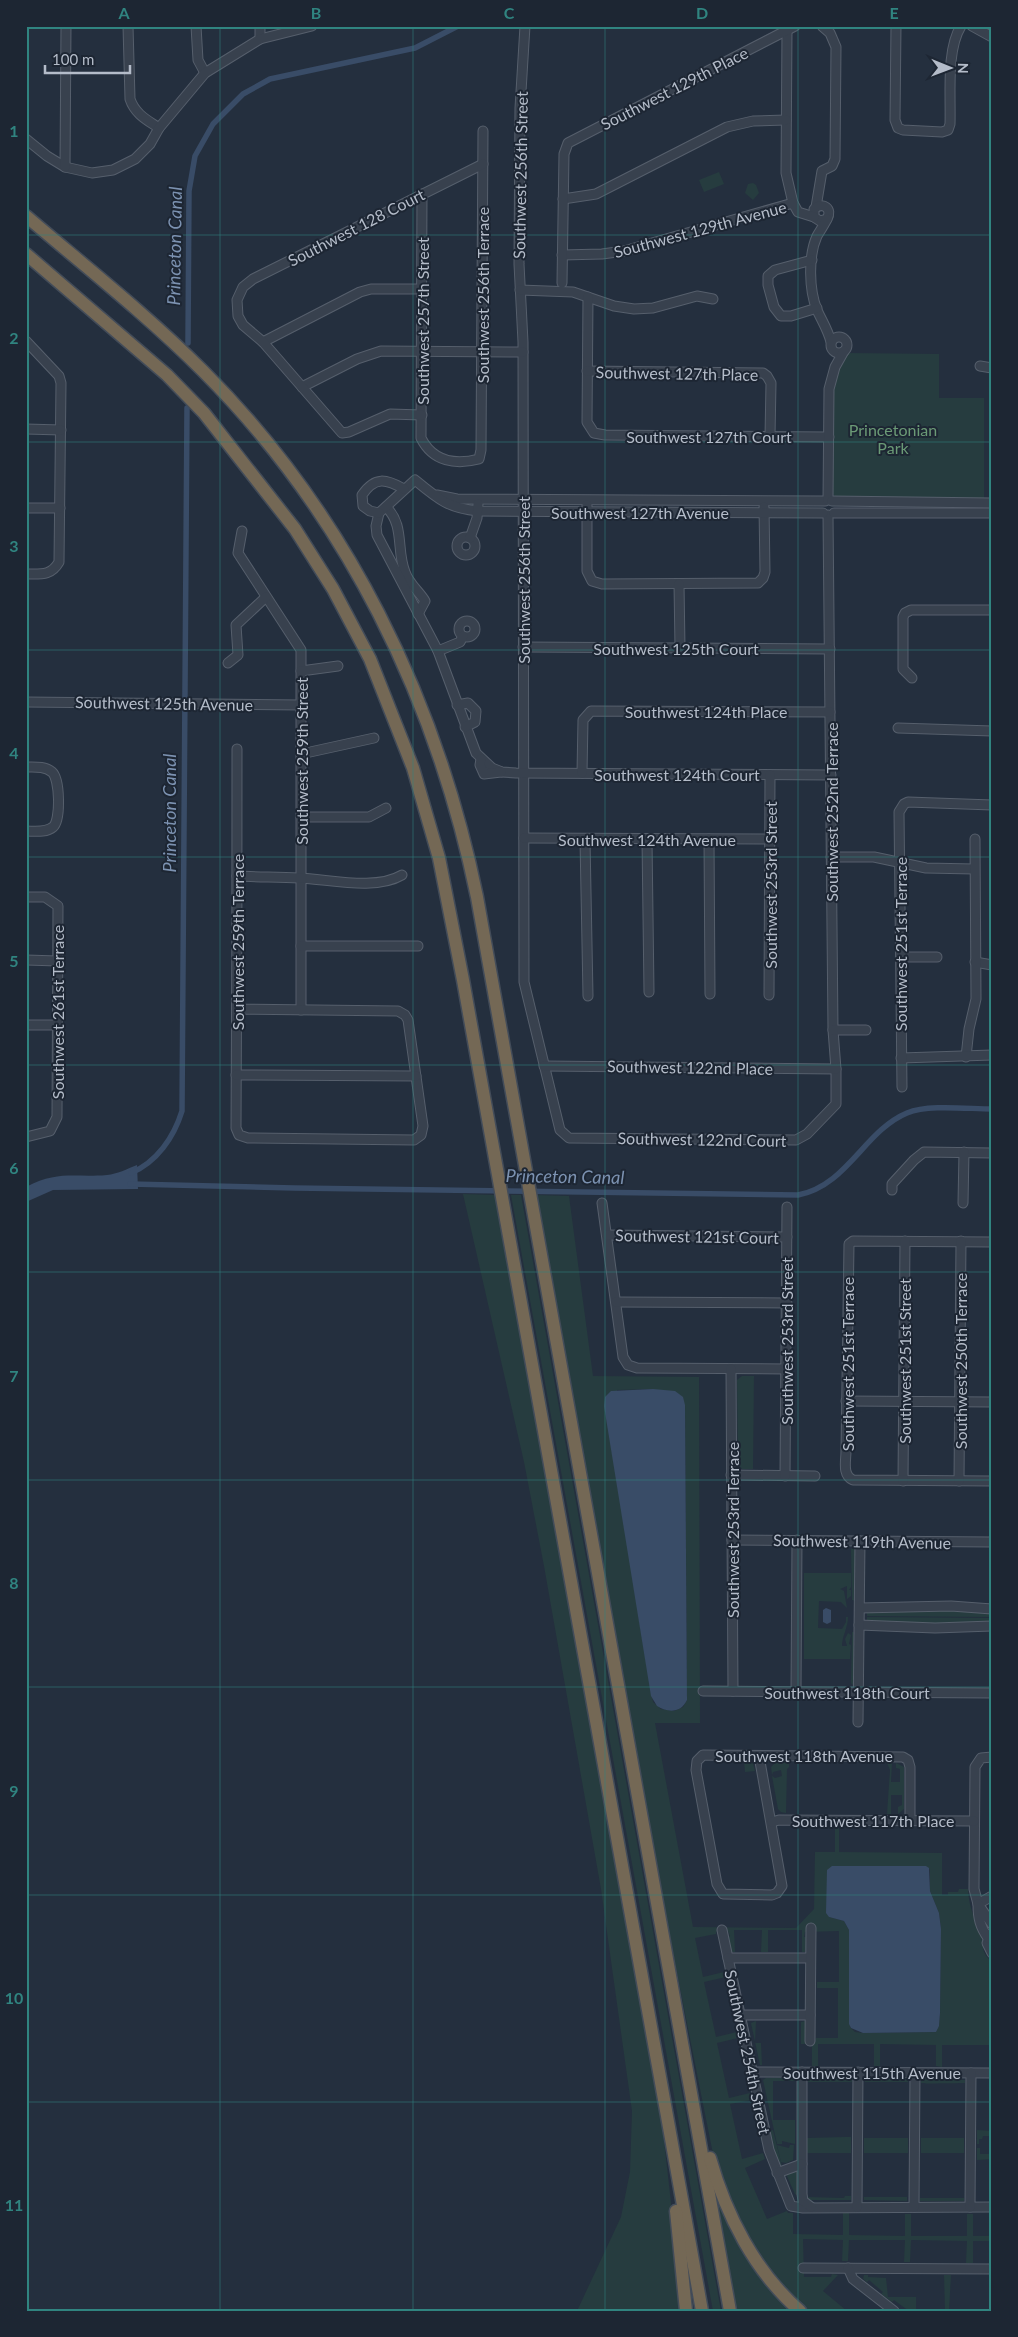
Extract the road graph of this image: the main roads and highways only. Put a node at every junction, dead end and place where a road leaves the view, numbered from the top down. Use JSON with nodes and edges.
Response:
{"nodes":[{"id":1,"x":26,"y":216,"type":"edge"},
{"id":2,"x":26,"y":254,"type":"edge"},
{"id":3,"x":671,"y":1979,"type":"junction"},
{"id":4,"x":669,"y":2128,"type":"junction"},
{"id":5,"x":686,"y":2311,"type":"edge"},
{"id":6,"x":702,"y":2311,"type":"edge"},
{"id":7,"x":730,"y":2311,"type":"edge"},
{"id":8,"x":800,"y":2311,"type":"edge"}],
"edges":[{"from":1,"to":3,"type":"highway"},
{"from":2,"to":4,"type":"highway"},
{"from":3,"to":7,"type":"highway"},
{"from":3,"to":8,"type":"highway"},
{"from":4,"to":5,"type":"highway"},
{"from":4,"to":6,"type":"highway"}]}
